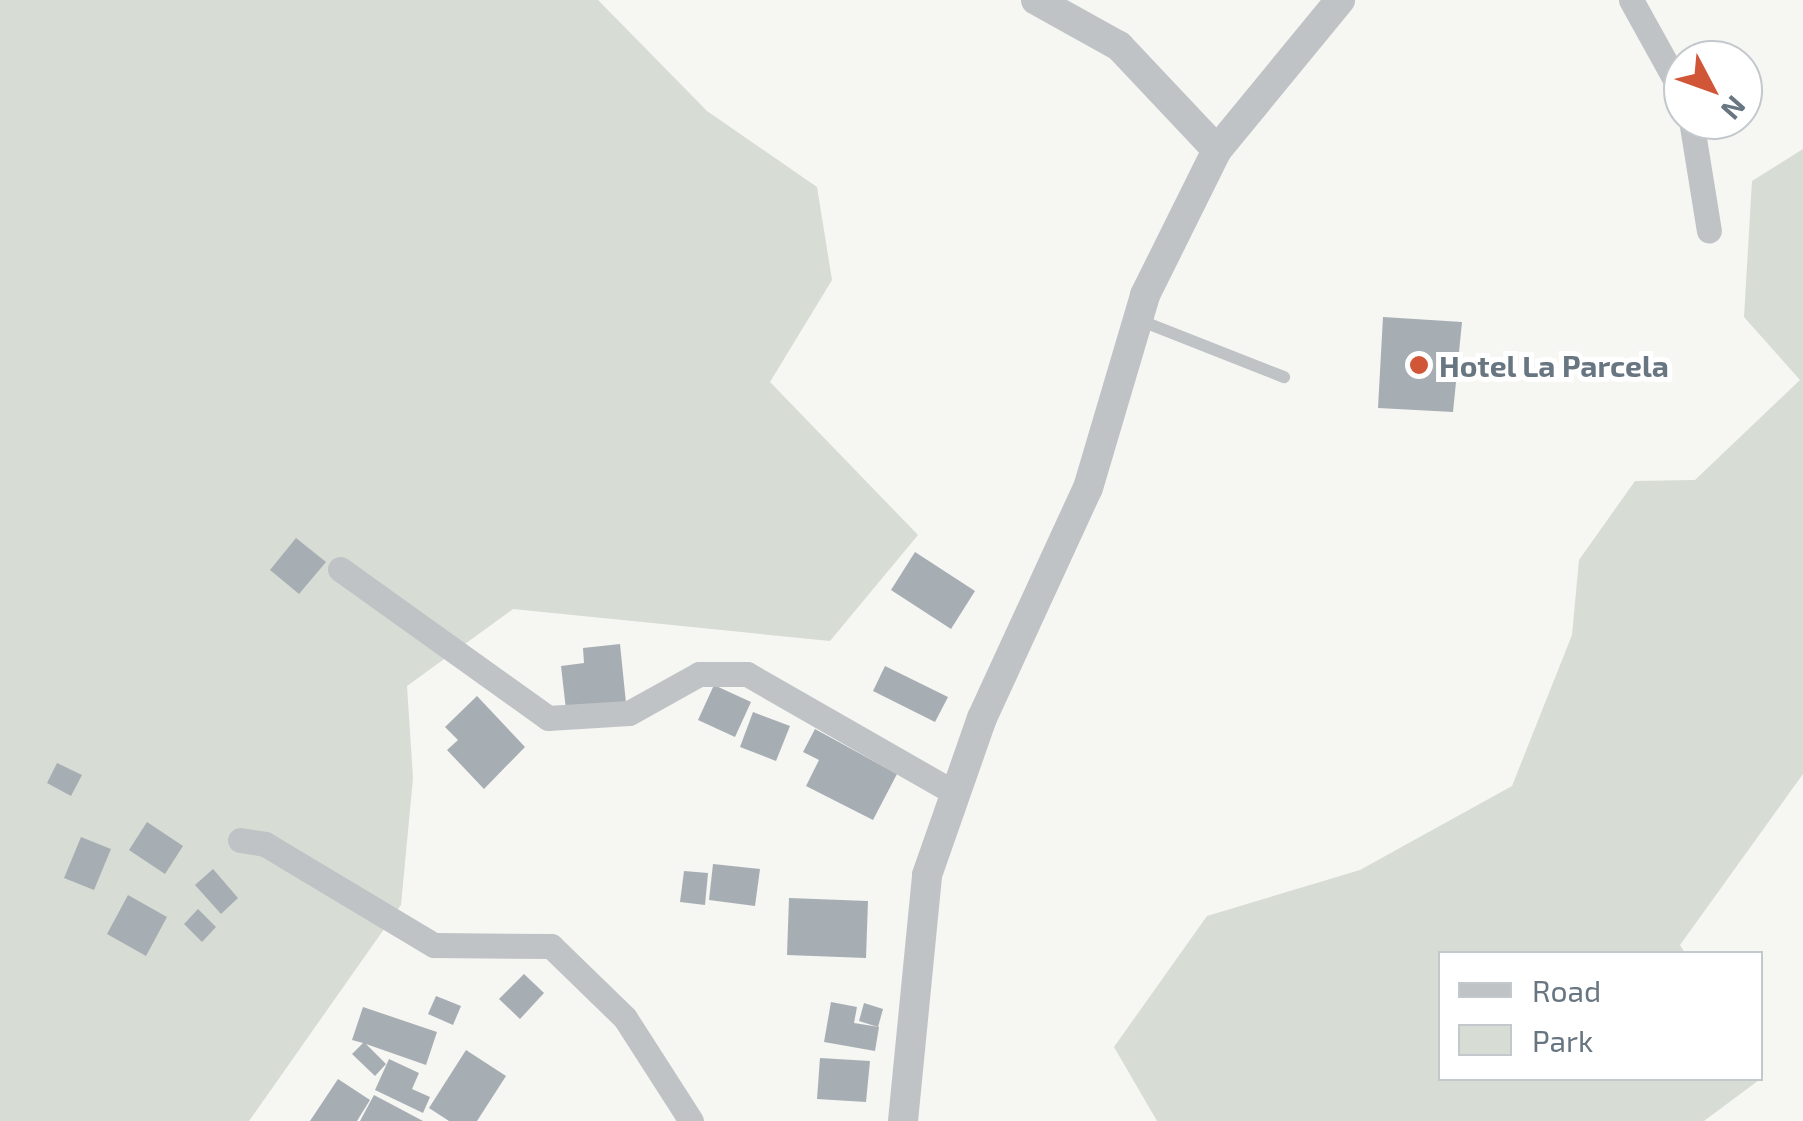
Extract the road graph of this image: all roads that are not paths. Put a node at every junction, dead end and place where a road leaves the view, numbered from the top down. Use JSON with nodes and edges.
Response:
{"nodes":[{"id":1,"x":1036,"y":0,"type":"edge"},
{"id":2,"x":1340,"y":0,"type":"edge"},
{"id":3,"x":1631,"y":0,"type":"edge"},
{"id":4,"x":1663,"y":58,"type":"edge"},
{"id":5,"x":1694,"y":140,"type":"edge"},
{"id":6,"x":1218,"y":150,"type":"junction"},
{"id":7,"x":1708,"y":232,"type":"dead end"},
{"id":8,"x":1138,"y":320,"type":"junction"},
{"id":9,"x":1284,"y":377,"type":"dead end"},
{"id":10,"x":340,"y":569,"type":"dead end"},
{"id":11,"x":955,"y":794,"type":"junction"},
{"id":12,"x":240,"y":840,"type":"dead end"},
{"id":13,"x":690,"y":1121,"type":"edge"},
{"id":14,"x":904,"y":1121,"type":"edge"}],
"edges":[{"from":1,"to":6,"type":"street"},
{"from":2,"to":6,"type":"street"},
{"from":3,"to":4,"type":"street"},
{"from":5,"to":7,"type":"street"},
{"from":6,"to":8,"type":"street"},
{"from":8,"to":9,"type":"lane"},
{"from":8,"to":11,"type":"street"},
{"from":10,"to":11,"type":"street"},
{"from":11,"to":14,"type":"street"},
{"from":12,"to":13,"type":"street"}]}
